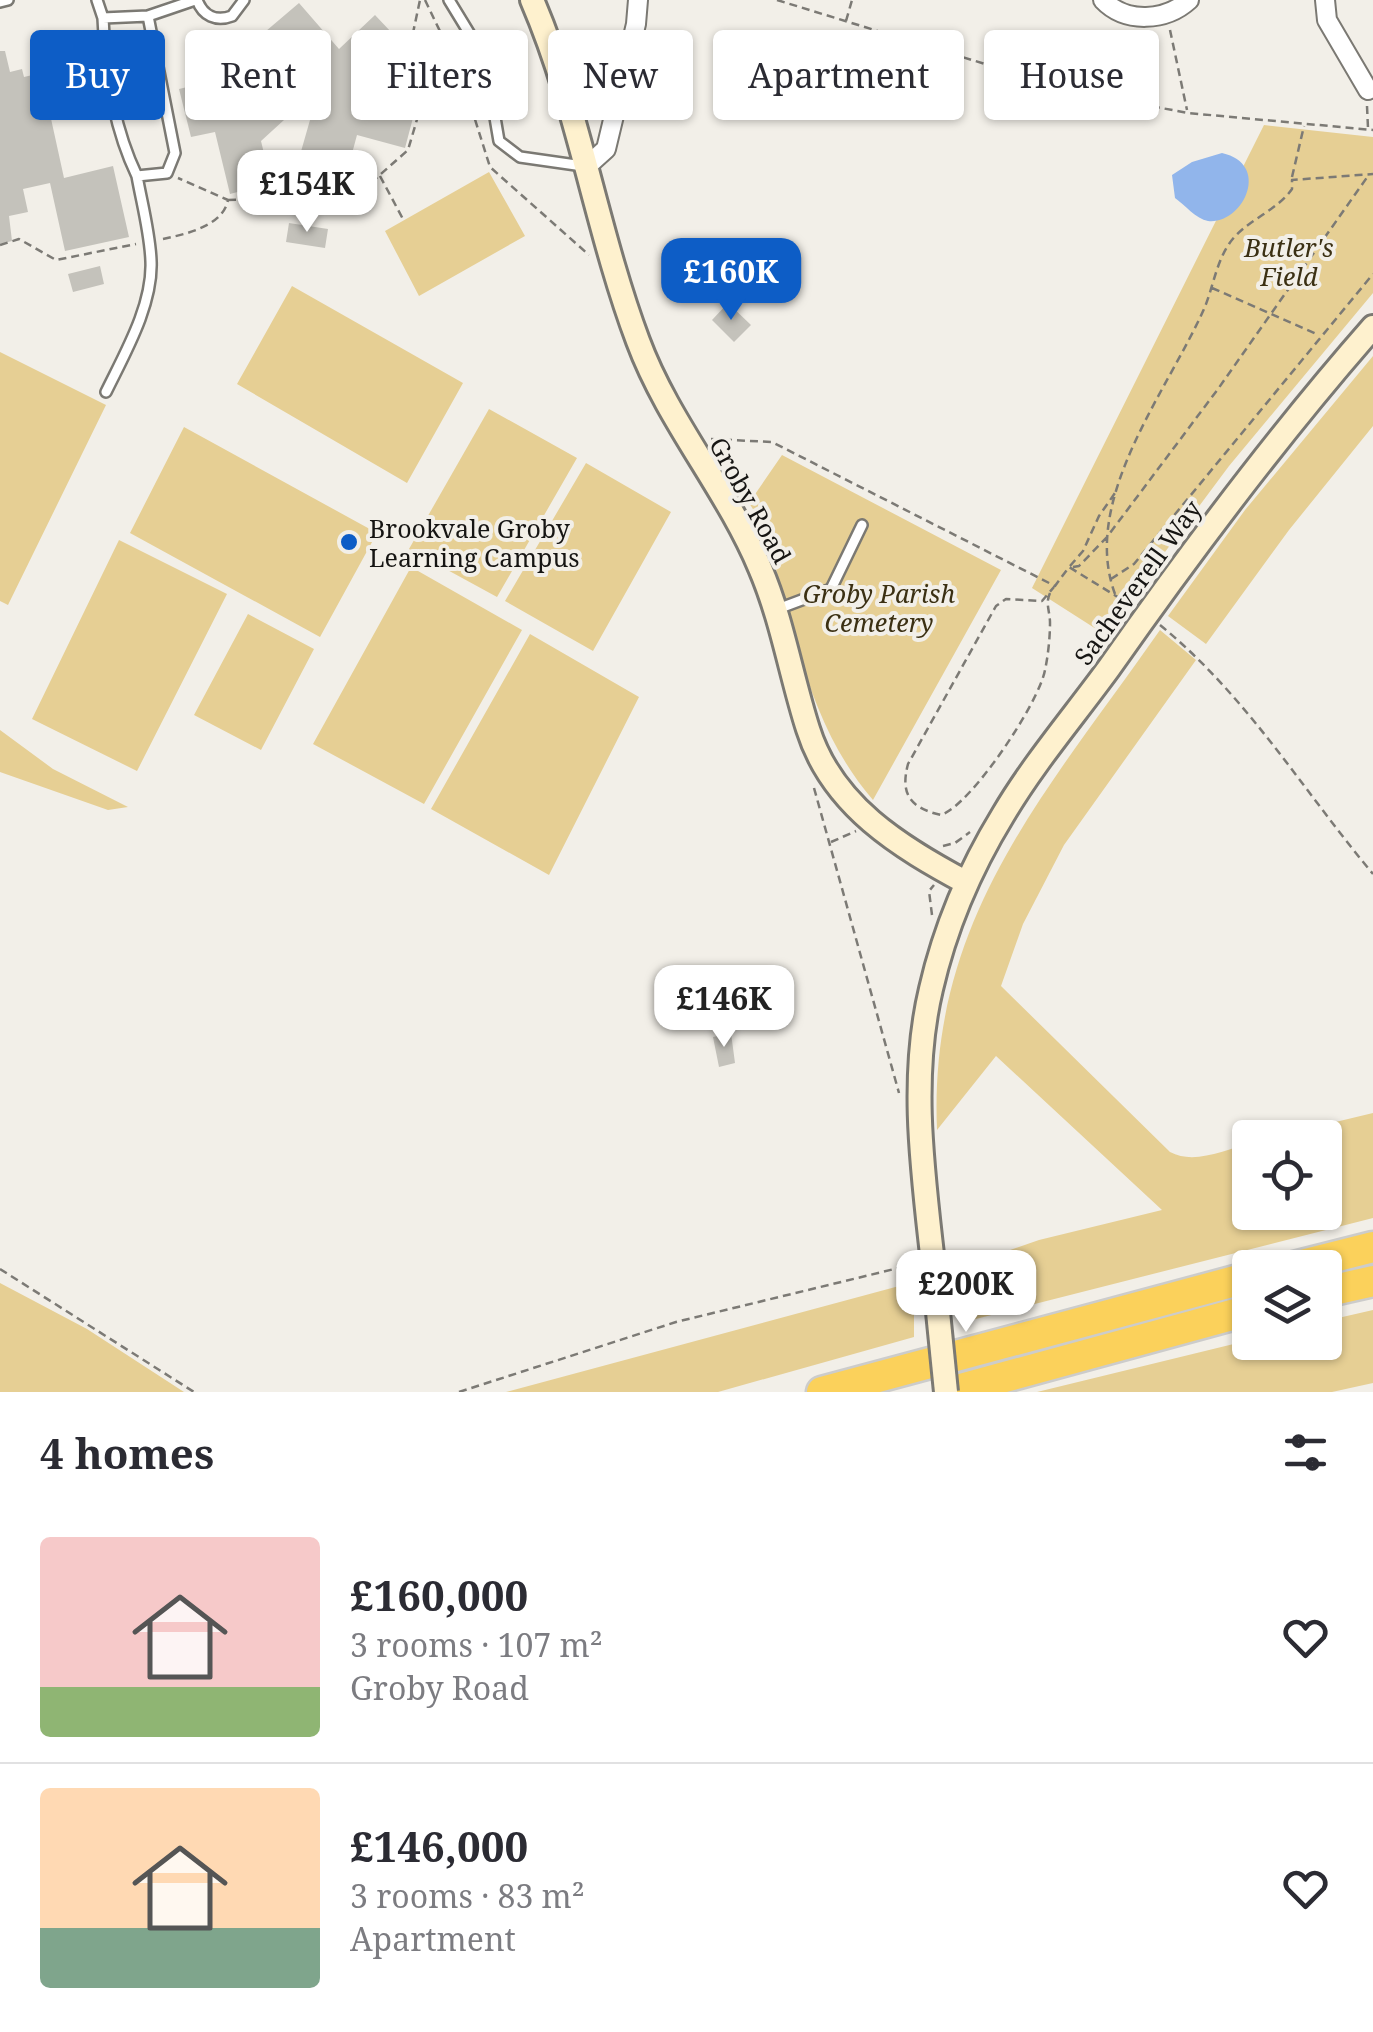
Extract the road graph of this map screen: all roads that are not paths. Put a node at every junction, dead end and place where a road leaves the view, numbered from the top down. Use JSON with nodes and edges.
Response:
{"nodes":[{"id":1,"x":8,"y":0,"type":"edge"},
{"id":2,"x":97,"y":0,"type":"edge"},
{"id":3,"x":196,"y":0,"type":"edge"},
{"id":4,"x":244,"y":0,"type":"edge"},
{"id":5,"x":449,"y":0,"type":"edge"},
{"id":6,"x":532,"y":0,"type":"edge"},
{"id":7,"x":638,"y":0,"type":"edge"},
{"id":8,"x":1103,"y":0,"type":"edge"},
{"id":9,"x":1190,"y":0,"type":"edge"},
{"id":10,"x":1325,"y":0,"type":"edge"},
{"id":11,"x":0,"y":2,"type":"edge"},
{"id":12,"x":148,"y":16,"type":"junction"},
{"id":13,"x":104,"y":18,"type":"junction"},
{"id":14,"x":1373,"y":59,"type":"edge"},
{"id":15,"x":1355,"y":71,"type":"junction"},
{"id":16,"x":1368,"y":90,"type":"road end"},
{"id":17,"x":586,"y":166,"type":"junction"},
{"id":18,"x":137,"y":176,"type":"junction"},
{"id":19,"x":1373,"y":328,"type":"edge"},
{"id":20,"x":106,"y":392,"type":"dead end"},
{"id":21,"x":862,"y":525,"type":"dead end"},
{"id":22,"x":774,"y":610,"type":"junction"},
{"id":23,"x":967,"y":883,"type":"junction"},
{"id":24,"x":1373,"y":1247,"type":"edge"},
{"id":25,"x":1342,"y":1255,"type":"edge"},
{"id":26,"x":1373,"y":1281,"type":"edge"},
{"id":27,"x":1232,"y":1282,"type":"edge"},
{"id":28,"x":1342,"y":1288,"type":"edge"},
{"id":29,"x":1232,"y":1315,"type":"edge"},
{"id":30,"x":822,"y":1392,"type":"edge"},
{"id":31,"x":948,"y":1392,"type":"edge"}],
"edges":[{"from":1,"to":11,"type":"lane"},
{"from":2,"to":13,"type":"lane"},
{"from":3,"to":4,"type":"lane"},
{"from":3,"to":12,"type":"lane"},
{"from":5,"to":17,"type":"lane"},
{"from":6,"to":17,"type":"street","name":"Groby Road"},
{"from":7,"to":17,"type":"street"},
{"from":8,"to":9,"type":"street"},
{"from":10,"to":15,"type":"street"},
{"from":12,"to":13,"type":"lane"},
{"from":12,"to":18,"type":"lane"},
{"from":13,"to":18,"type":"lane"},
{"from":14,"to":15,"type":"street"},
{"from":15,"to":16,"type":"street"},
{"from":17,"to":22,"type":"street","name":"Groby Road"},
{"from":18,"to":20,"type":"lane"},
{"from":19,"to":23,"type":"street","name":"Sacheverell Way"},
{"from":21,"to":22,"type":"lane"},
{"from":22,"to":23,"type":"street","name":"Groby Road"},
{"from":23,"to":31,"type":"street","bridge":true},
{"from":24,"to":25,"type":"highway"},
{"from":26,"to":28,"type":"highway"},
{"from":27,"to":30,"type":"highway"},
{"from":29,"to":31,"type":"highway"}]}
